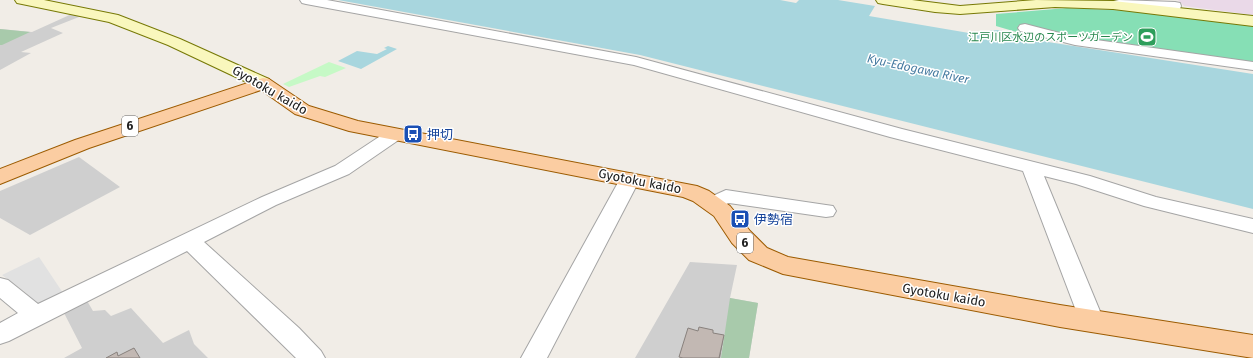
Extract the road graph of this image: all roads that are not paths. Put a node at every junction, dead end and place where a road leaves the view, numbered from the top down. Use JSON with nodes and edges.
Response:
{"nodes":[{"id":1,"x":22,"y":0,"type":"edge"},
{"id":2,"x":306,"y":0,"type":"edge"},
{"id":3,"x":883,"y":0,"type":"edge"},
{"id":4,"x":1170,"y":0,"type":"edge"},
{"id":5,"x":1113,"y":5,"type":"junction"},
{"id":6,"x":1253,"y":21,"type":"edge"},
{"id":7,"x":1025,"y":28,"type":"dead end"},
{"id":8,"x":1253,"y":66,"type":"edge"},
{"id":9,"x":263,"y":83,"type":"junction"},
{"id":10,"x":394,"y":135,"type":"junction"},
{"id":11,"x":1031,"y":167,"type":"junction"},
{"id":12,"x":0,"y":177,"type":"edge"},
{"id":13,"x":630,"y":179,"type":"junction"},
{"id":14,"x":713,"y":203,"type":"junction"},
{"id":15,"x":826,"y":211,"type":"dead end"},
{"id":16,"x":1253,"y":226,"type":"edge"},
{"id":17,"x":189,"y":241,"type":"junction"},
{"id":18,"x":0,"y":286,"type":"edge"},
{"id":19,"x":34,"y":316,"type":"junction"},
{"id":20,"x":1092,"y":321,"type":"junction"},
{"id":21,"x":0,"y":334,"type":"edge"},
{"id":22,"x":1245,"y":350,"type":"edge"},
{"id":23,"x":312,"y":358,"type":"edge"},
{"id":24,"x":534,"y":358,"type":"edge"}],
"edges":[{"from":1,"to":9,"type":"street","name":"Gyotoku kaido"},
{"from":2,"to":11,"type":"street"},
{"from":3,"to":5,"type":"street"},
{"from":4,"to":5,"type":"street"},
{"from":5,"to":6,"type":"street"},
{"from":7,"to":8,"type":"street"},
{"from":9,"to":10,"type":"main road","name":"Gyotoku kaido","number":"6"},
{"from":9,"to":12,"type":"main road","number":"6"},
{"from":10,"to":13,"type":"main road","name":"Gyotoku kaido","number":"6"},
{"from":10,"to":17,"type":"street"},
{"from":11,"to":16,"type":"street"},
{"from":11,"to":20,"type":"street"},
{"from":13,"to":14,"type":"main road","name":"Gyotoku kaido","number":"6"},
{"from":13,"to":24,"type":"street"},
{"from":14,"to":15,"type":"street"},
{"from":14,"to":20,"type":"main road","name":"Gyotoku kaido","number":"6"},
{"from":17,"to":19,"type":"street"},
{"from":17,"to":23,"type":"street"},
{"from":18,"to":19,"type":"street"},
{"from":19,"to":21,"type":"street"},
{"from":20,"to":22,"type":"main road","name":"Gyotoku kaido","number":"6"}]}
